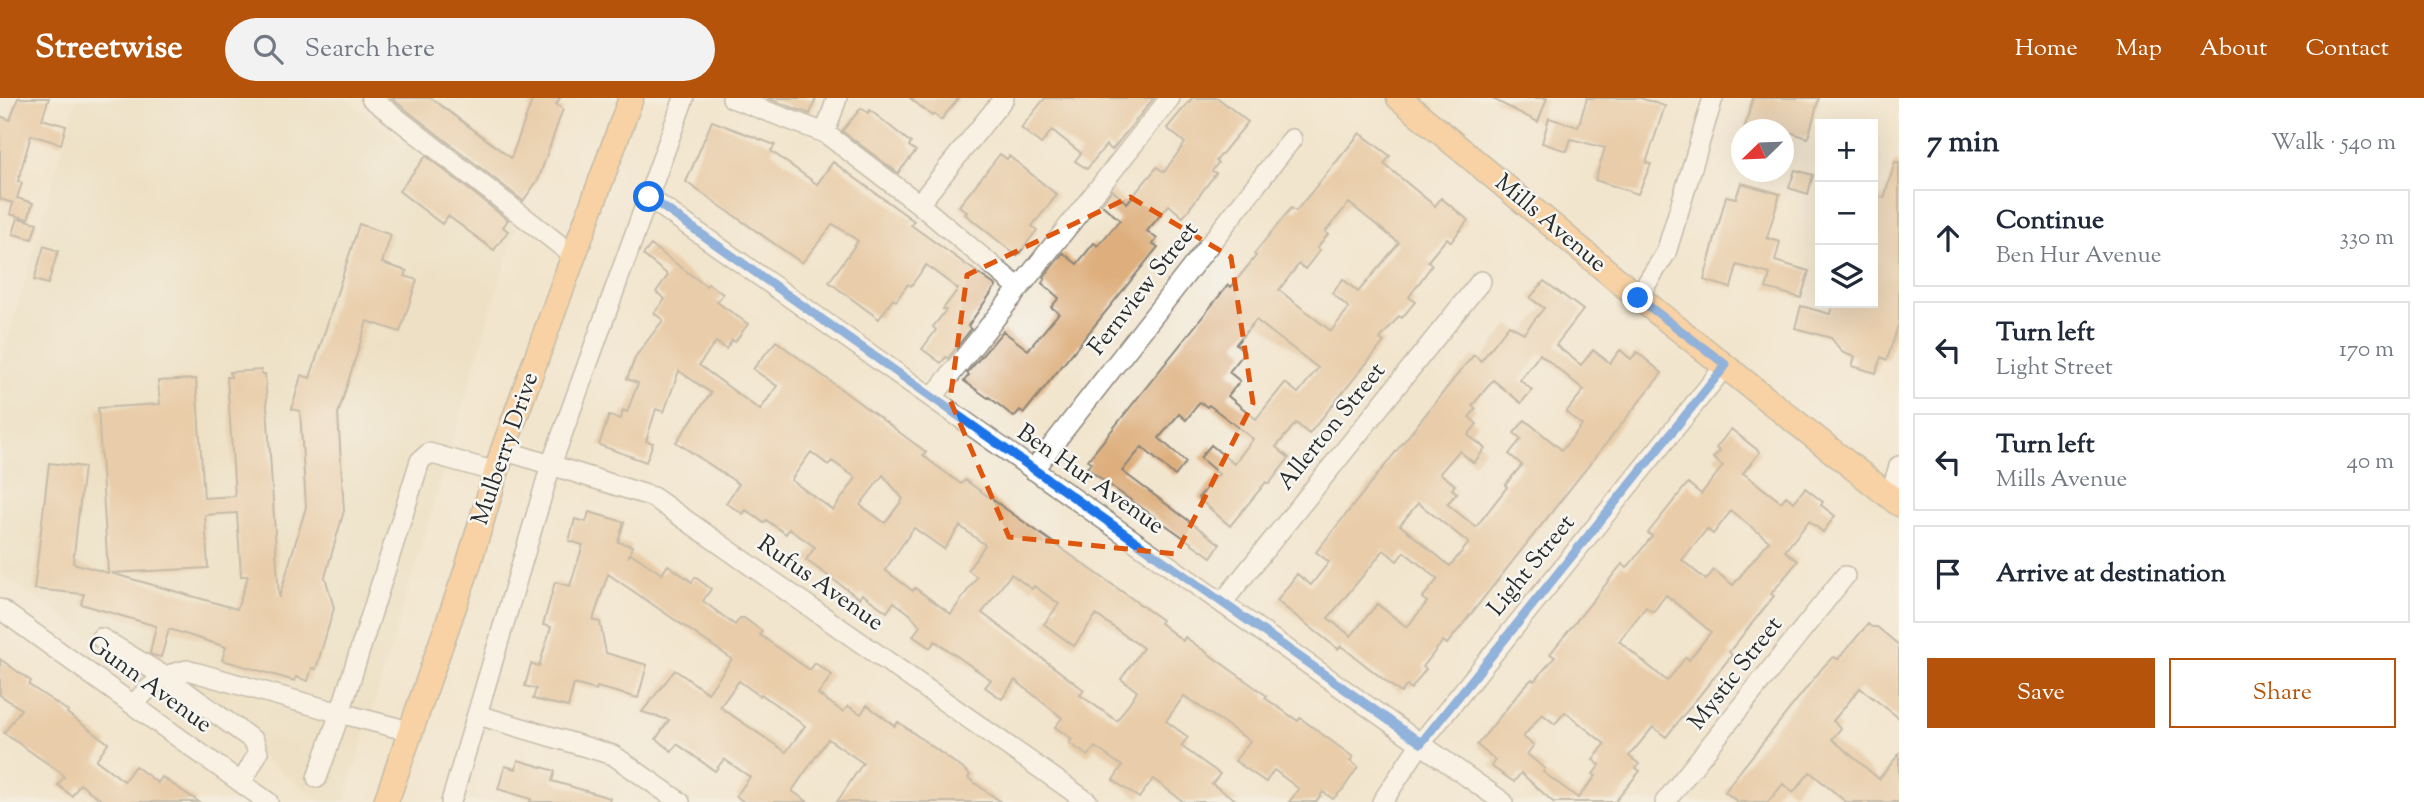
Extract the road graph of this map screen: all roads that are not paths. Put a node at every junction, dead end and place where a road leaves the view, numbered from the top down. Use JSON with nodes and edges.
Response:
{"nodes":[{"id":1,"x":371,"y":98,"type":"edge"},
{"id":2,"x":631,"y":98,"type":"edge"},
{"id":3,"x":684,"y":98,"type":"edge"},
{"id":4,"x":732,"y":98,"type":"edge"},
{"id":5,"x":837,"y":98,"type":"edge"},
{"id":6,"x":1004,"y":98,"type":"edge"},
{"id":7,"x":1170,"y":98,"type":"edge"},
{"id":8,"x":1399,"y":98,"type":"edge"},
{"id":9,"x":1713,"y":98,"type":"edge"},
{"id":10,"x":825,"y":133,"type":"junction"},
{"id":11,"x":1292,"y":139,"type":"dead end"},
{"id":12,"x":649,"y":197,"type":"junction"},
{"id":13,"x":919,"y":204,"type":"junction"},
{"id":14,"x":574,"y":256,"type":"junction"},
{"id":15,"x":1481,"y":281,"type":"dead end"},
{"id":16,"x":1019,"y":288,"type":"junction"},
{"id":17,"x":1638,"y":298,"type":"junction"},
{"id":18,"x":1726,"y":365,"type":"junction"},
{"id":19,"x":932,"y":398,"type":"junction"},
{"id":20,"x":500,"y":461,"type":"junction"},
{"id":21,"x":551,"y":465,"type":"junction"},
{"id":22,"x":1899,"y":466,"type":"edge"},
{"id":23,"x":1033,"y":470,"type":"junction"},
{"id":24,"x":1894,"y":500,"type":"edge"},
{"id":25,"x":1845,"y":576,"type":"dead end"},
{"id":26,"x":1222,"y":603,"type":"junction"},
{"id":27,"x":0,"y":609,"type":"edge"},
{"id":28,"x":101,"y":638,"type":"dead end"},
{"id":29,"x":164,"y":676,"type":"junction"},
{"id":30,"x":134,"y":704,"type":"junction"},
{"id":31,"x":340,"y":713,"type":"junction"},
{"id":32,"x":478,"y":715,"type":"junction"},
{"id":33,"x":409,"y":731,"type":"junction"},
{"id":34,"x":1421,"y":743,"type":"junction"},
{"id":35,"x":317,"y":778,"type":"dead end"},
{"id":36,"x":242,"y":782,"type":"junction"},
{"id":37,"x":268,"y":802,"type":"edge"},
{"id":38,"x":386,"y":802,"type":"edge"},
{"id":39,"x":451,"y":802,"type":"edge"},
{"id":40,"x":680,"y":802,"type":"edge"},
{"id":41,"x":1087,"y":802,"type":"edge"},
{"id":42,"x":1382,"y":802,"type":"edge"},
{"id":43,"x":1503,"y":802,"type":"edge"},
{"id":44,"x":1665,"y":802,"type":"edge"}],
"edges":[{"from":1,"to":14,"type":"street"},
{"from":2,"to":14,"type":"main road","name":"Mulberry Drive"},
{"from":3,"to":12,"type":"street","name":"Mulberry Drive"},
{"from":4,"to":10,"type":"street"},
{"from":5,"to":10,"type":"street"},
{"from":6,"to":13,"type":"street"},
{"from":7,"to":16,"type":"street"},
{"from":8,"to":17,"type":"main road","name":"Mills Avenue"},
{"from":9,"to":17,"type":"street"},
{"from":10,"to":13,"type":"street"},
{"from":11,"to":23,"type":"street","name":"Fernview Street"},
{"from":12,"to":19,"type":"street","name":"Ben Hur Avenue"},
{"from":12,"to":21,"type":"street","name":"Mulberry Drive"},
{"from":13,"to":16,"type":"street"},
{"from":14,"to":20,"type":"main road","name":"Mulberry Drive"},
{"from":15,"to":26,"type":"street","name":"Allerton Street"},
{"from":16,"to":19,"type":"street"},
{"from":17,"to":18,"type":"main road","name":"Mills Avenue"},
{"from":18,"to":24,"type":"main road","name":"Mills Avenue"},
{"from":18,"to":34,"type":"street","name":"Light Street"},
{"from":19,"to":23,"type":"street","name":"Ben Hur Avenue"},
{"from":20,"to":21,"type":"street","name":"Rufus Avenue"},
{"from":20,"to":31,"type":"street","name":"Rufus Avenue"},
{"from":20,"to":33,"type":"main road","name":"Mulberry Drive"},
{"from":21,"to":32,"type":"street","name":"Mulberry Drive"},
{"from":21,"to":41,"type":"street","name":"Rufus Avenue"},
{"from":22,"to":24,"type":"street"},
{"from":23,"to":26,"type":"street","name":"Ben Hur Avenue"},
{"from":25,"to":44,"type":"street","name":"Mystic Street"},
{"from":26,"to":34,"type":"street","name":"Ben Hur Avenue"},
{"from":27,"to":30,"type":"street","name":"Gunn Avenue"},
{"from":28,"to":29,"type":"street"},
{"from":29,"to":30,"type":"street"},
{"from":29,"to":31,"type":"street"},
{"from":29,"to":36,"type":"street"},
{"from":30,"to":36,"type":"street","name":"Gunn Avenue"},
{"from":31,"to":33,"type":"street"},
{"from":31,"to":35,"type":"street"},
{"from":32,"to":39,"type":"street","name":"Mulberry Drive"},
{"from":32,"to":40,"type":"street"},
{"from":33,"to":38,"type":"main road","name":"Mulberry Drive"},
{"from":34,"to":42,"type":"street","name":"Light Street"},
{"from":34,"to":43,"type":"street","name":"Ben Hur Avenue"},
{"from":36,"to":37,"type":"street","name":"Gunn Avenue"}]}
